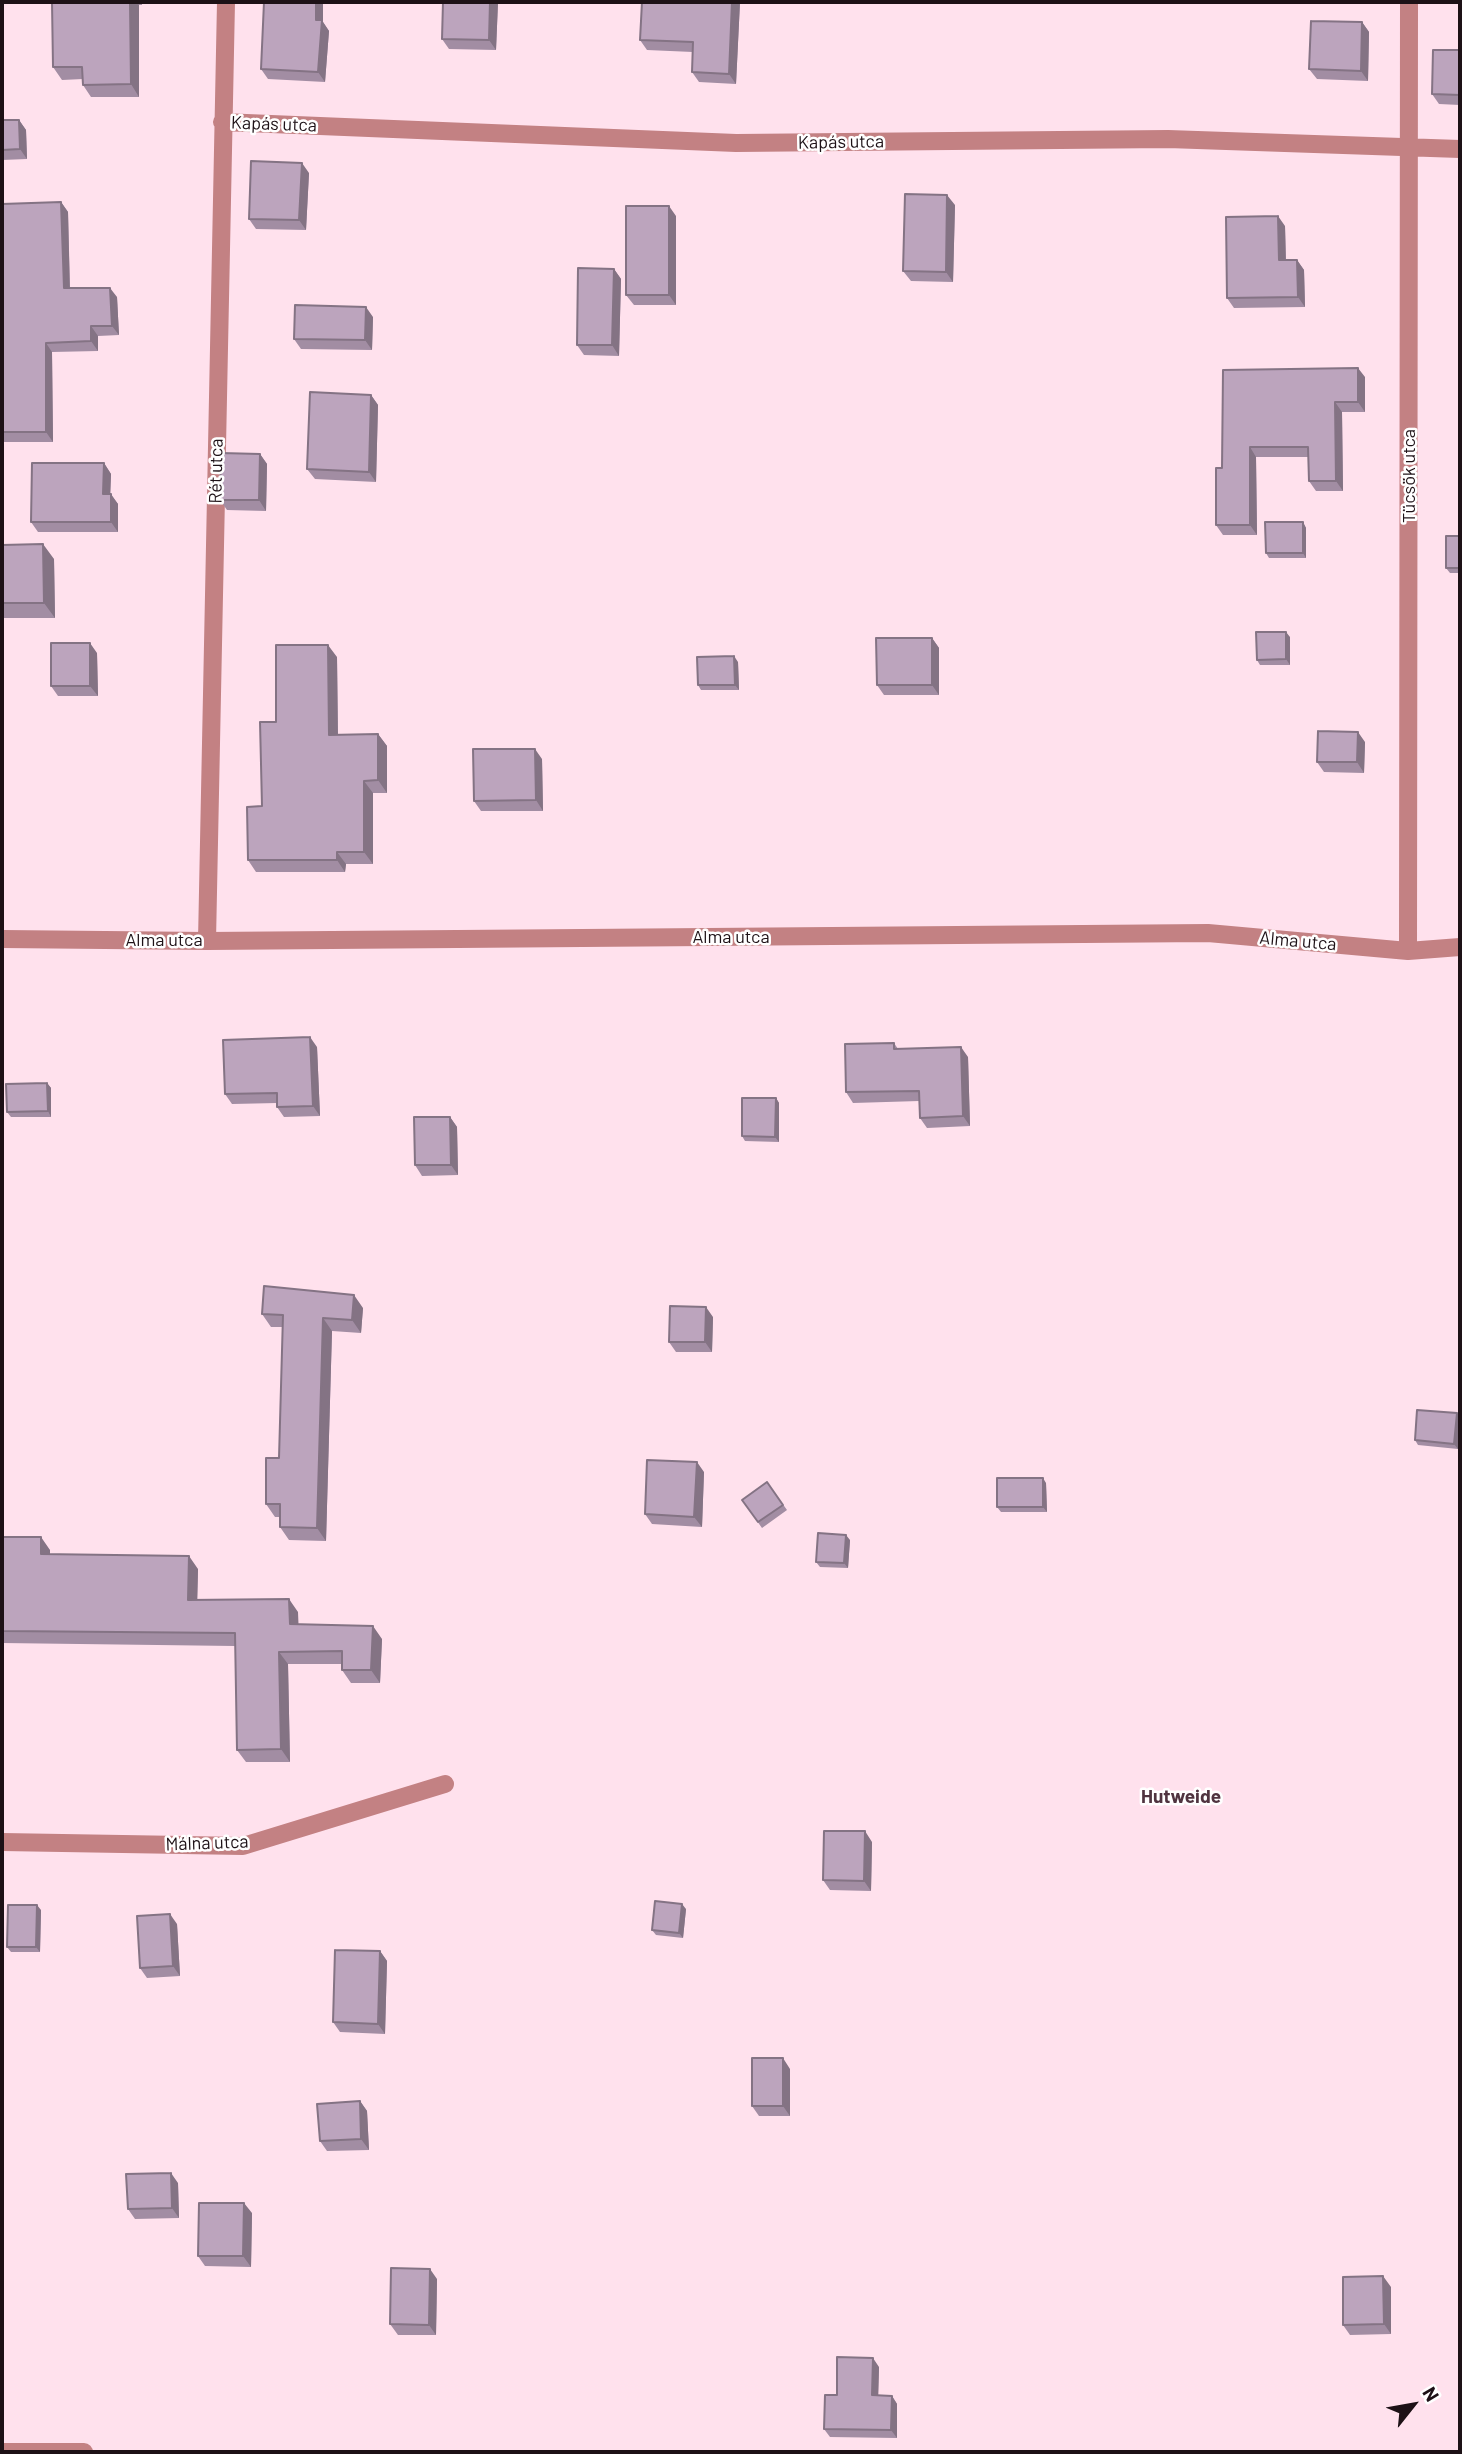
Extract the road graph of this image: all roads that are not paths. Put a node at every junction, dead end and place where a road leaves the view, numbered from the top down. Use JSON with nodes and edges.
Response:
{"nodes":[{"id":1,"x":226,"y":2,"type":"edge"},
{"id":2,"x":1409,"y":2,"type":"edge"},
{"id":3,"x":222,"y":122,"type":"junction"},
{"id":4,"x":1410,"y":146,"type":"junction"},
{"id":5,"x":1460,"y":149,"type":"edge"},
{"id":6,"x":2,"y":939,"type":"edge"},
{"id":7,"x":207,"y":941,"type":"junction"},
{"id":8,"x":1460,"y":947,"type":"edge"},
{"id":9,"x":1408,"y":951,"type":"junction"},
{"id":10,"x":445,"y":1784,"type":"dead end"},
{"id":11,"x":2,"y":1842,"type":"edge"},
{"id":12,"x":2,"y":2452,"type":"edge"},
{"id":13,"x":83,"y":2452,"type":"edge"}],
"edges":[{"from":1,"to":3,"type":"street","name":"Rét utca"},
{"from":2,"to":4,"type":"street","name":"Tücsök utca"},
{"from":3,"to":4,"type":"street","name":"Kapás utca"},
{"from":3,"to":7,"type":"street","name":"Rét utca"},
{"from":4,"to":5,"type":"street","name":"Kapás utca"},
{"from":4,"to":9,"type":"street","name":"Tücsök utca"},
{"from":6,"to":7,"type":"street","name":"Alma utca"},
{"from":7,"to":9,"type":"street","name":"Alma utca"},
{"from":8,"to":9,"type":"street","name":"Alma utca"},
{"from":10,"to":11,"type":"street","name":"Málna utca"},
{"from":12,"to":13,"type":"street"}]}
